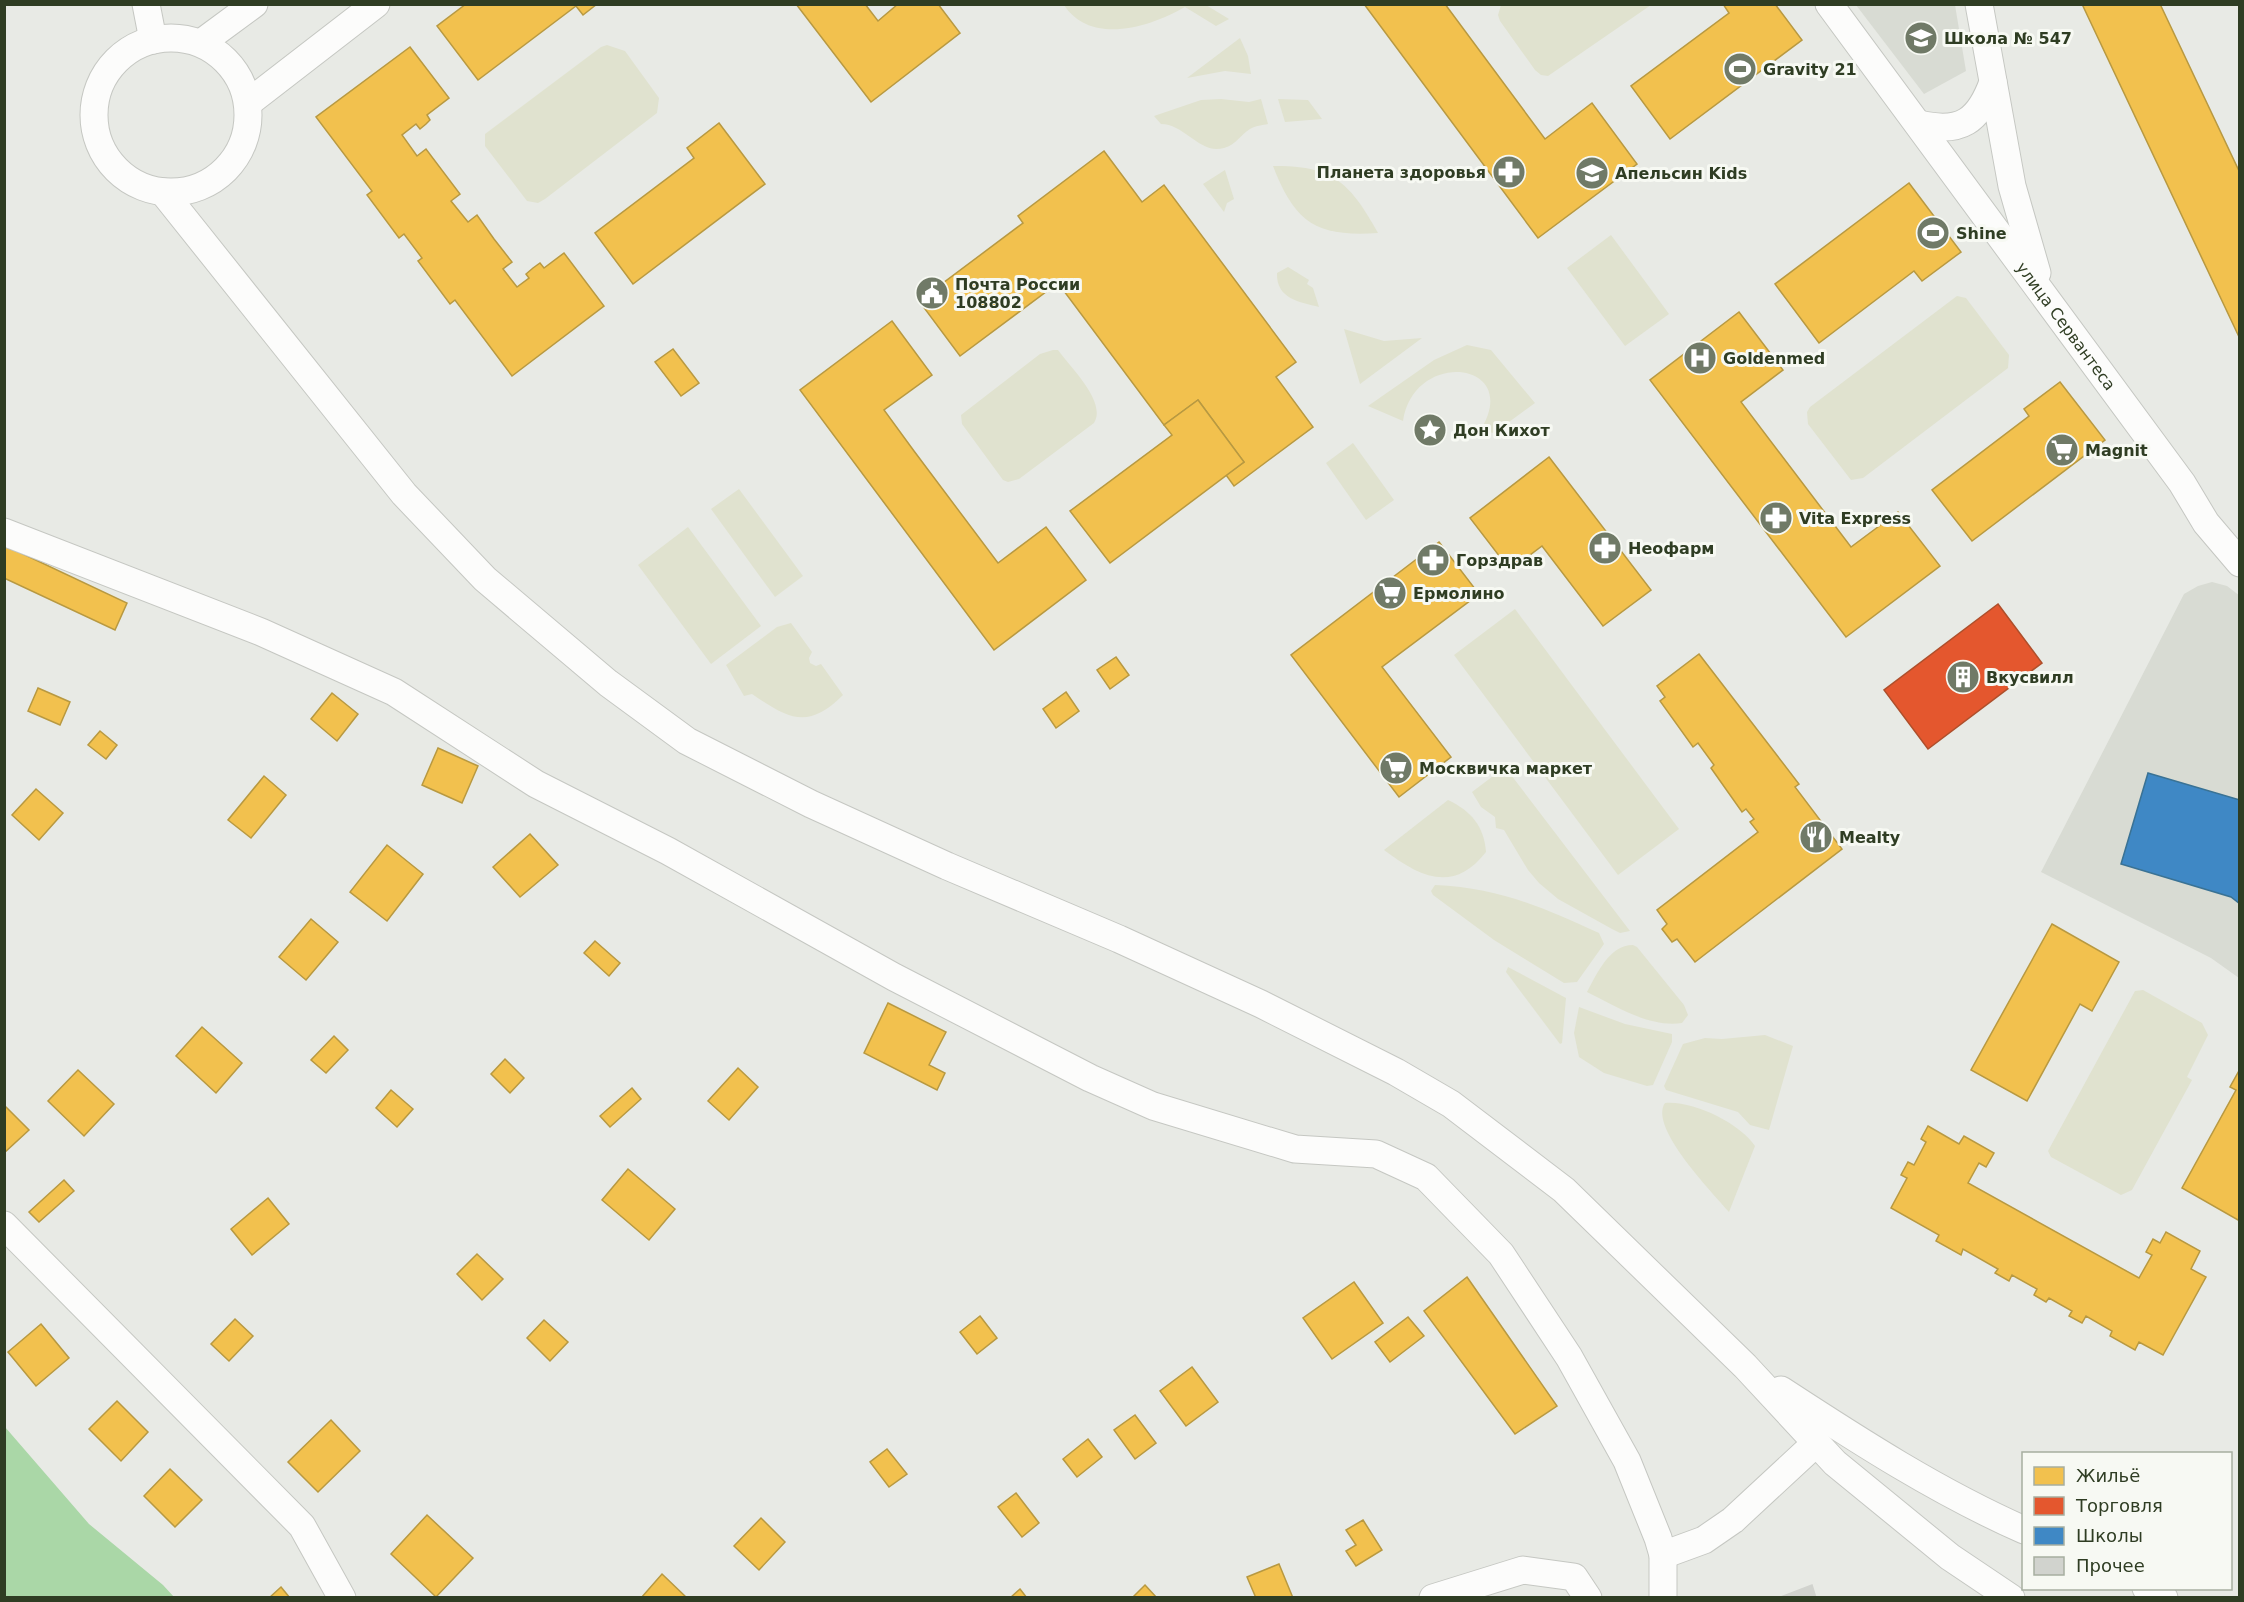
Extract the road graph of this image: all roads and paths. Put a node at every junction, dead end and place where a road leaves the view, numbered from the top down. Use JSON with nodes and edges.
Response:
{"nodes":[{"id":1,"x":146,"y":4,"type":"edge"},
{"id":2,"x":254,"y":4,"type":"edge"},
{"id":3,"x":376,"y":4,"type":"edge"},
{"id":4,"x":1829,"y":4,"type":"edge"},
{"id":5,"x":1979,"y":4,"type":"edge"},
{"id":6,"x":153,"y":40,"type":"junction"},
{"id":7,"x":201,"y":43,"type":"junction"},
{"id":8,"x":1993,"y":82,"type":"junction"},
{"id":9,"x":248,"y":103,"type":"junction"},
{"id":10,"x":1919,"y":124,"type":"junction"},
{"id":11,"x":163,"y":192,"type":"junction"},
{"id":12,"x":2042,"y":292,"type":"junction"},
{"id":13,"x":4,"y":532,"type":"edge"},
{"id":14,"x":2240,"y":563,"type":"edge"},
{"id":15,"x":4,"y":1225,"type":"edge"},
{"id":16,"x":1744,"y":1366,"type":"junction"},
{"id":17,"x":1816,"y":1443,"type":"junction"},
{"id":18,"x":2022,"y":1529,"type":"edge"},
{"id":19,"x":1663,"y":1555,"type":"junction"},
{"id":20,"x":2150,"y":1590,"type":"edge"},
{"id":21,"x":342,"y":1598,"type":"edge"},
{"id":22,"x":1433,"y":1598,"type":"edge"},
{"id":23,"x":1588,"y":1598,"type":"edge"},
{"id":24,"x":1663,"y":1598,"type":"edge"},
{"id":25,"x":2011,"y":1598,"type":"edge"},
{"id":26,"x":2164,"y":1598,"type":"edge"}],
"edges":[{"from":1,"to":6,"type":"street"},
{"from":2,"to":7,"type":"street"},
{"from":3,"to":9,"type":"street"},
{"from":4,"to":10,"type":"street","name":"улица Сервантеса"},
{"from":5,"to":8,"type":"street"},
{"from":6,"to":7,"type":"street"},
{"from":6,"to":11,"type":"street"},
{"from":7,"to":9,"type":"street"},
{"from":8,"to":10,"type":"street"},
{"from":8,"to":12,"type":"street"},
{"from":9,"to":11,"type":"street"},
{"from":10,"to":12,"type":"street","name":"улица Сервантеса"},
{"from":11,"to":16,"type":"street"},
{"from":12,"to":14,"type":"street","name":"улица Сервантеса"},
{"from":13,"to":19,"type":"street"},
{"from":15,"to":21,"type":"street"},
{"from":16,"to":17,"type":"street"},
{"from":16,"to":18,"type":"street"},
{"from":17,"to":19,"type":"street"},
{"from":17,"to":25,"type":"street"},
{"from":19,"to":24,"type":"street"},
{"from":20,"to":26,"type":"street"},
{"from":22,"to":23,"type":"street"}]}
